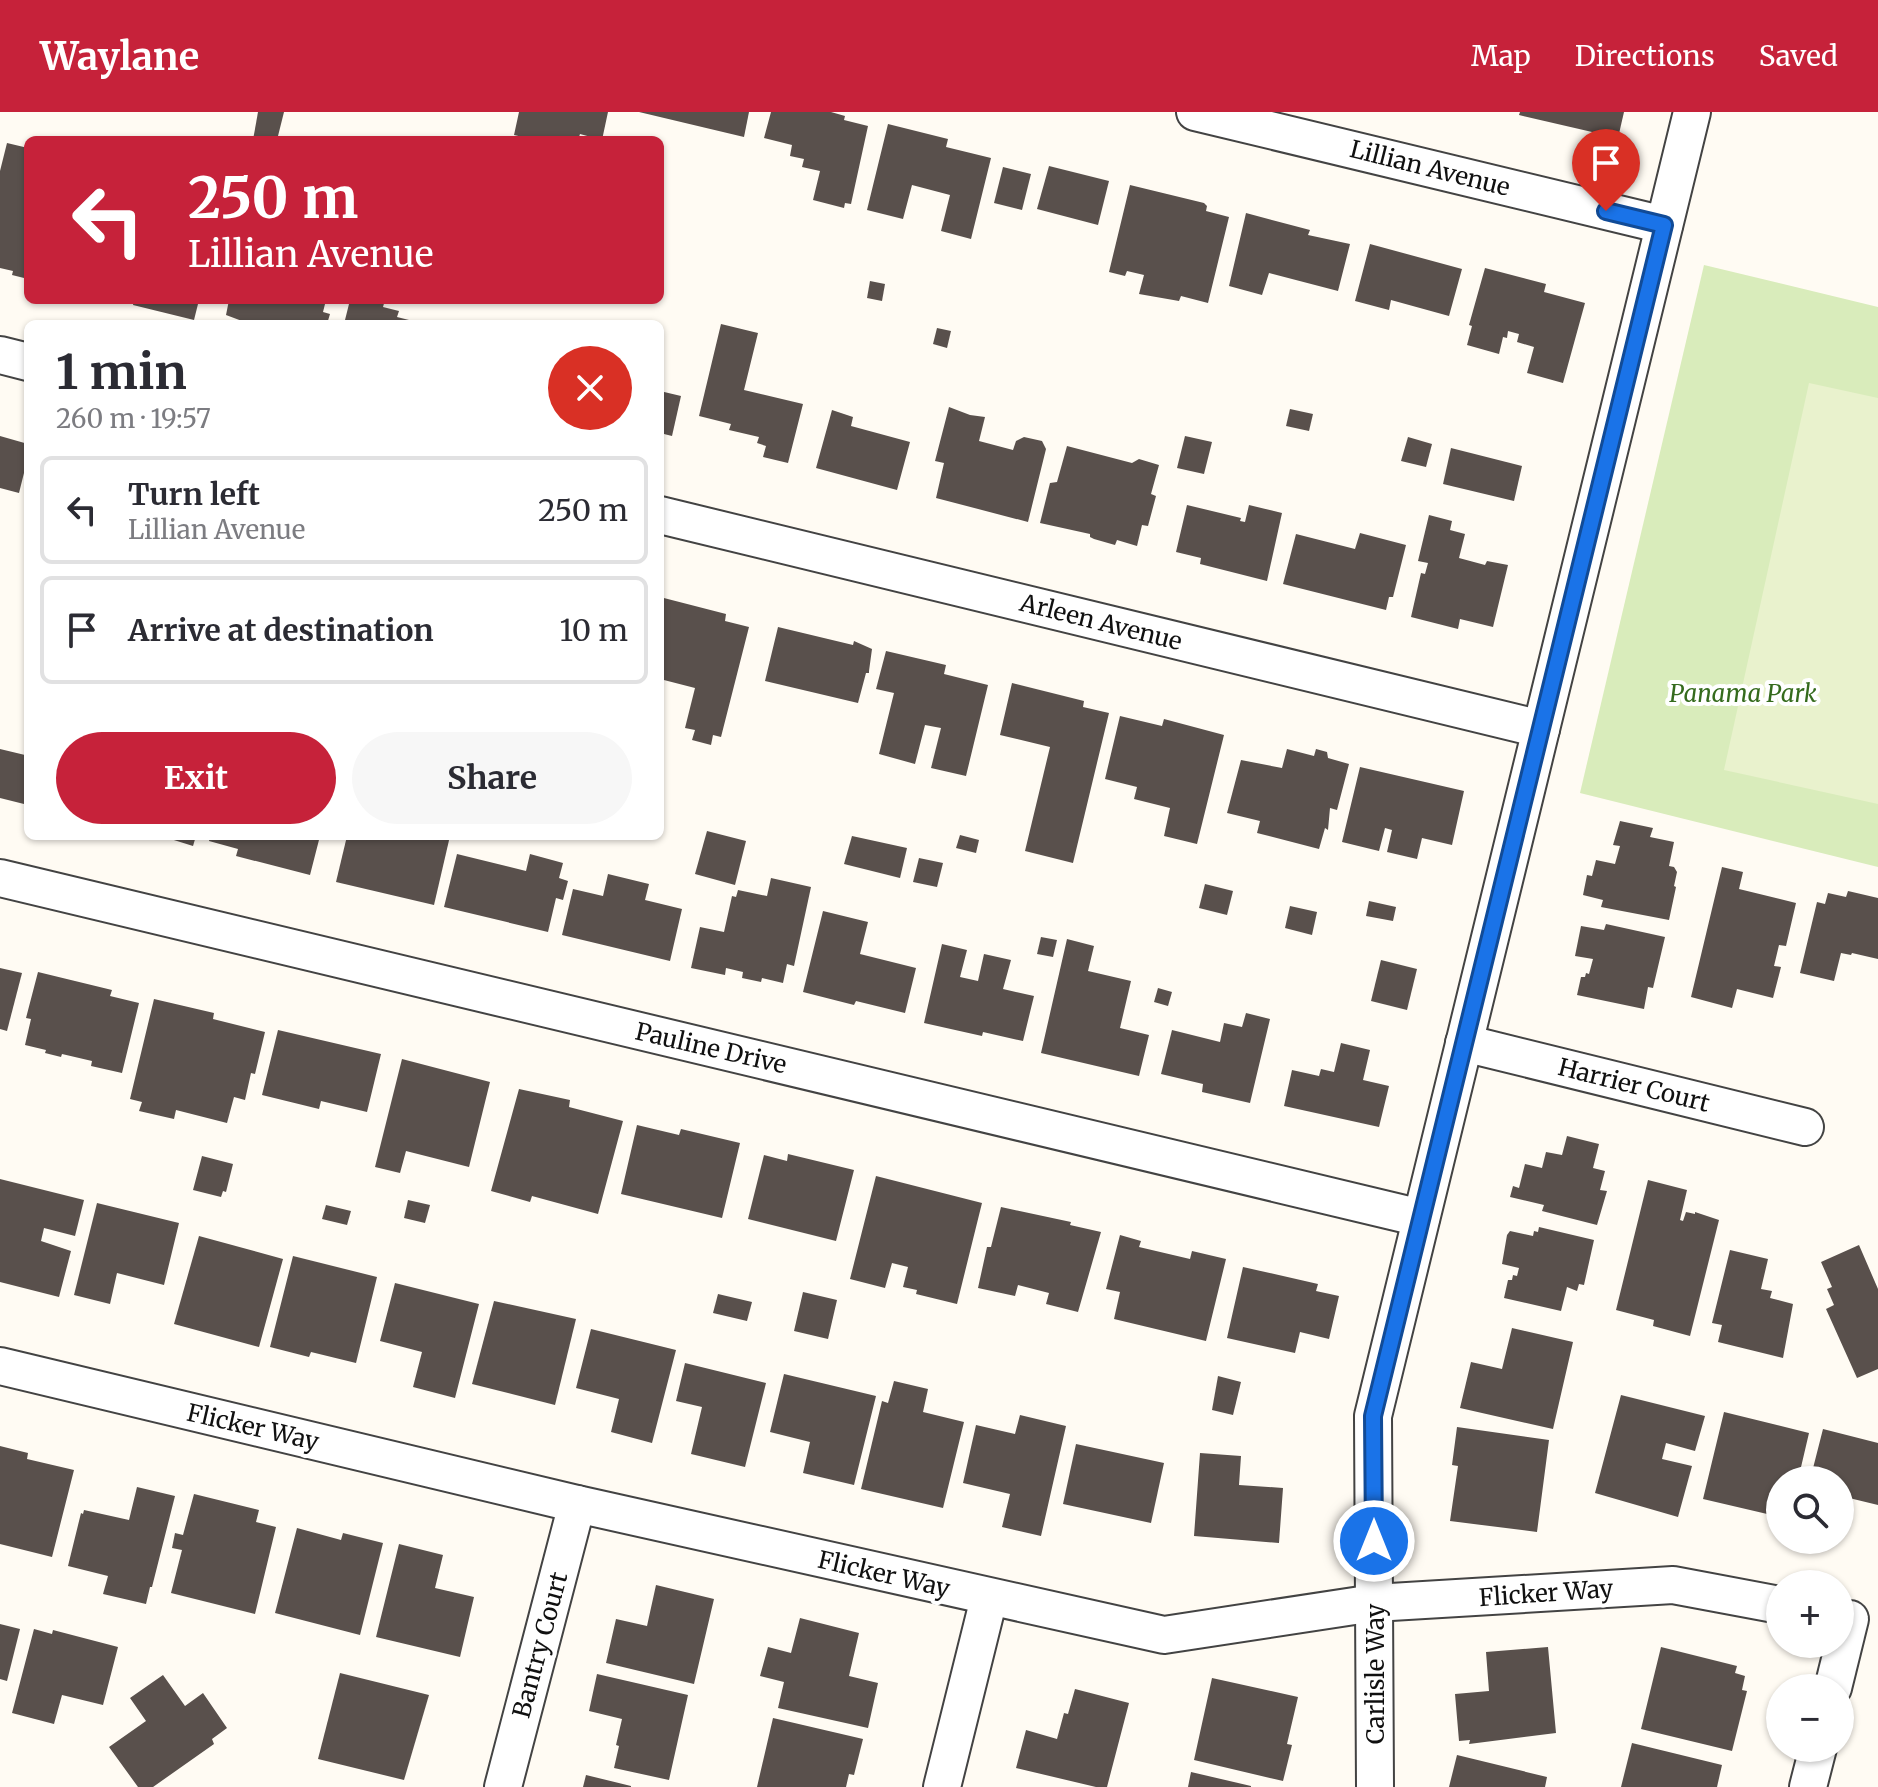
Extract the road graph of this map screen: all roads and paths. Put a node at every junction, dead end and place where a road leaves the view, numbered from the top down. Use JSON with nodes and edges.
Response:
{"nodes":[{"id":1,"x":1195,"y":112,"type":"edge"},
{"id":2,"x":1692,"y":112,"type":"edge"},
{"id":3,"x":1664,"y":225,"type":"junction"},
{"id":4,"x":0,"y":355,"type":"edge"},
{"id":5,"x":24,"y":361,"type":"edge"},
{"id":6,"x":664,"y":516,"type":"edge"},
{"id":7,"x":1541,"y":729,"type":"junction"},
{"id":8,"x":0,"y":878,"type":"edge"},
{"id":9,"x":1464,"y":1043,"type":"junction"},
{"id":10,"x":1805,"y":1127,"type":"dead end"},
{"id":11,"x":1421,"y":1218,"type":"junction"},
{"id":12,"x":0,"y":1366,"type":"edge"},
{"id":13,"x":577,"y":1504,"type":"junction"},
{"id":14,"x":989,"y":1598,"type":"junction"},
{"id":15,"x":1766,"y":1602,"type":"edge"},
{"id":16,"x":1374,"y":1603,"type":"junction"},
{"id":17,"x":1856,"y":1621,"type":"edge"},
{"id":18,"x":1838,"y":1674,"type":"edge"},
{"id":19,"x":1814,"y":1762,"type":"edge"},
{"id":20,"x":503,"y":1787,"type":"edge"},
{"id":21,"x":942,"y":1787,"type":"edge"},
{"id":22,"x":1375,"y":1787,"type":"edge"},
{"id":23,"x":1808,"y":1787,"type":"edge"}],
"edges":[{"from":1,"to":3,"type":"street","name":"Lillian Avenue"},
{"from":2,"to":3,"type":"street","name":"Carlisle Way"},
{"from":3,"to":7,"type":"street","name":"Carlisle Way"},
{"from":4,"to":5,"type":"street"},
{"from":6,"to":7,"type":"street","name":"Arleen Avenue"},
{"from":7,"to":9,"type":"street","name":"Carlisle Way"},
{"from":8,"to":11,"type":"street","name":"Pauline Drive"},
{"from":9,"to":10,"type":"street","name":"Harrier Court"},
{"from":9,"to":11,"type":"street","name":"Carlisle Way"},
{"from":11,"to":16,"type":"street","name":"Carlisle Way"},
{"from":12,"to":13,"type":"street","name":"Flicker Way"},
{"from":13,"to":14,"type":"street","name":"Flicker Way"},
{"from":13,"to":20,"type":"street","name":"Bantry Court"},
{"from":14,"to":16,"type":"street","name":"Flicker Way"},
{"from":14,"to":21,"type":"street"},
{"from":15,"to":16,"type":"street","name":"Flicker Way"},
{"from":16,"to":22,"type":"street","name":"Carlisle Way"},
{"from":17,"to":18,"type":"street"},
{"from":19,"to":23,"type":"street"}]}
